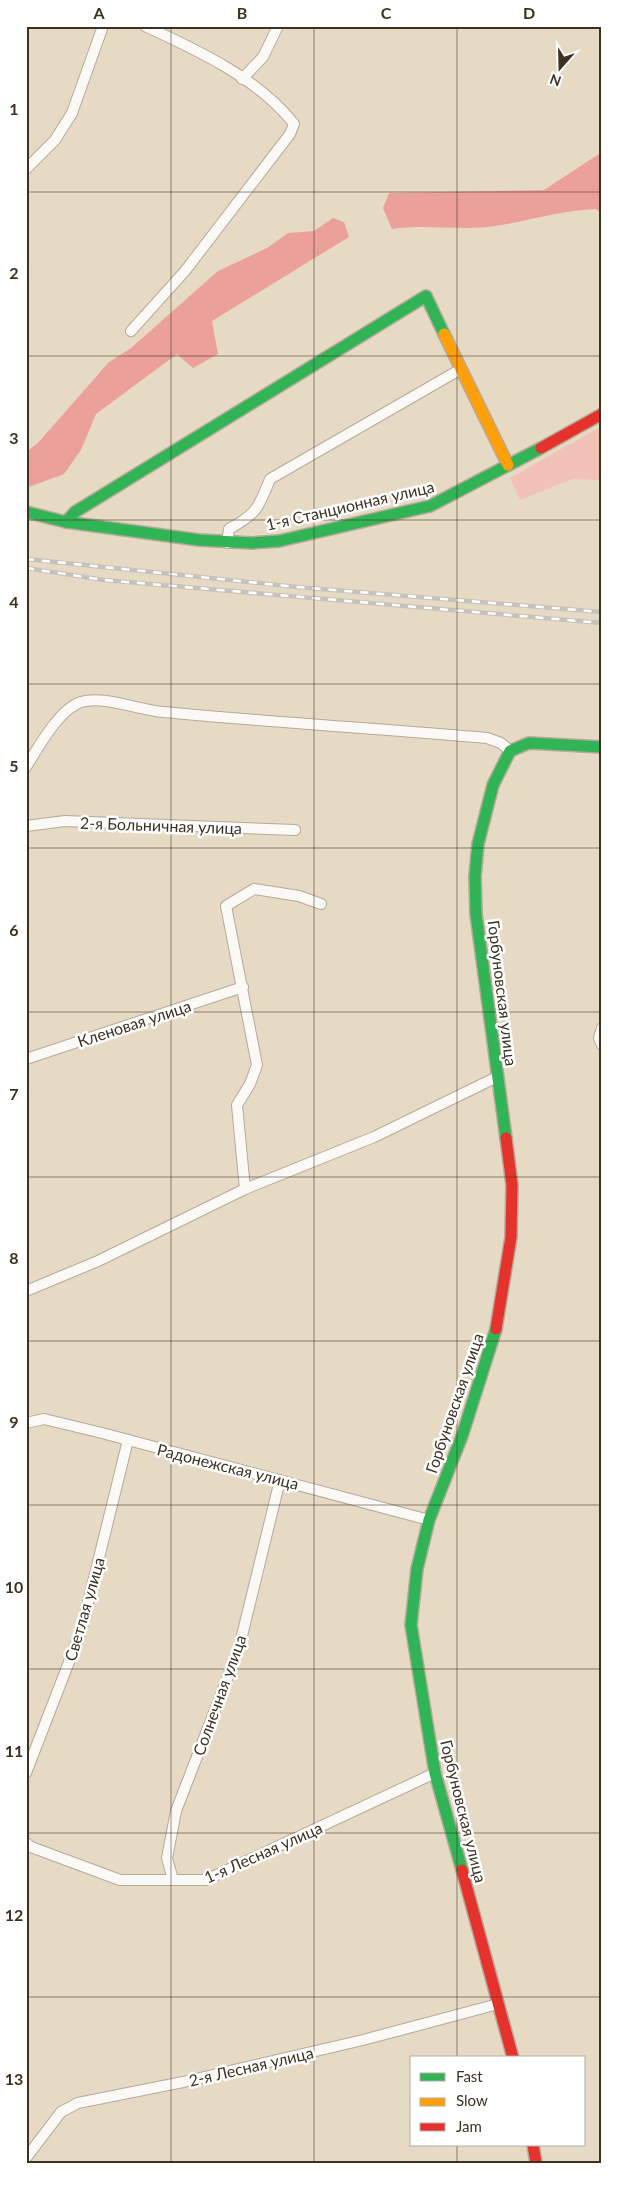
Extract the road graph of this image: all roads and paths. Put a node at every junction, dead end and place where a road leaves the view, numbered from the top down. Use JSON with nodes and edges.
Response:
{"nodes":[{"id":1,"x":103,"y":26,"type":"edge"},
{"id":2,"x":145,"y":26,"type":"edge"},
{"id":3,"x":278,"y":26,"type":"edge"},
{"id":4,"x":242,"y":79,"type":"junction"},
{"id":5,"x":26,"y":168,"type":"edge"},
{"id":6,"x":131,"y":331,"type":"dead end"},
{"id":7,"x":461,"y":369,"type":"junction"},
{"id":8,"x":602,"y":414,"type":"edge"},
{"id":9,"x":508,"y":465,"type":"junction"},
{"id":10,"x":26,"y":512,"type":"edge"},
{"id":11,"x":66,"y":522,"type":"junction"},
{"id":12,"x":227,"y":542,"type":"junction"},
{"id":13,"x":602,"y":747,"type":"edge"},
{"id":14,"x":510,"y":751,"type":"junction"},
{"id":15,"x":26,"y":767,"type":"edge"},
{"id":16,"x":26,"y":826,"type":"edge"},
{"id":17,"x":296,"y":830,"type":"dead end"},
{"id":18,"x":321,"y":904,"type":"dead end"},
{"id":19,"x":243,"y":987,"type":"junction"},
{"id":20,"x":602,"y":1028,"type":"edge"},
{"id":21,"x":602,"y":1045,"type":"edge"},
{"id":22,"x":26,"y":1059,"type":"edge"},
{"id":23,"x":497,"y":1077,"type":"junction"},
{"id":24,"x":245,"y":1190,"type":"junction"},
{"id":25,"x":26,"y":1292,"type":"edge"},
{"id":26,"x":26,"y":1423,"type":"edge"},
{"id":27,"x":128,"y":1440,"type":"junction"},
{"id":28,"x":280,"y":1480,"type":"junction"},
{"id":29,"x":429,"y":1520,"type":"junction"},
{"id":30,"x":26,"y":1773,"type":"edge"},
{"id":31,"x":435,"y":1773,"type":"junction"},
{"id":32,"x":26,"y":1843,"type":"edge"},
{"id":33,"x":173,"y":1880,"type":"junction"},
{"id":34,"x":498,"y":2004,"type":"junction"},
{"id":35,"x":512,"y":2056,"type":"edge"},
{"id":36,"x":533,"y":2146,"type":"edge"},
{"id":37,"x":26,"y":2158,"type":"edge"},
{"id":38,"x":536,"y":2163,"type":"edge"}],
"edges":[{"from":1,"to":5,"type":"street"},
{"from":2,"to":4,"type":"street"},
{"from":3,"to":4,"type":"street"},
{"from":4,"to":6,"type":"street"},
{"from":7,"to":9,"type":"main road"},
{"from":7,"to":11,"type":"main road"},
{"from":7,"to":12,"type":"street"},
{"from":8,"to":9,"type":"main road","name":"1-я Станционная улица"},
{"from":9,"to":12,"type":"main road","name":"1-я Станционная улица"},
{"from":10,"to":11,"type":"main road","name":"1-я Станционная улица"},
{"from":11,"to":12,"type":"main road","name":"1-я Станционная улица"},
{"from":13,"to":14,"type":"main road"},
{"from":14,"to":15,"type":"street"},
{"from":14,"to":23,"type":"main road","name":"Горбуновская улица"},
{"from":16,"to":17,"type":"street","name":"2-я Больничная улица"},
{"from":18,"to":19,"type":"street"},
{"from":19,"to":22,"type":"street","name":"Кленовая улица"},
{"from":19,"to":24,"type":"street"},
{"from":20,"to":21,"type":"street"},
{"from":23,"to":24,"type":"street"},
{"from":23,"to":29,"type":"main road","name":"Горбуновская улица"},
{"from":24,"to":25,"type":"street"},
{"from":26,"to":27,"type":"street","name":"Радонежская улица"},
{"from":27,"to":28,"type":"street","name":"Радонежская улица"},
{"from":27,"to":30,"type":"street","name":"Светлая улица"},
{"from":28,"to":29,"type":"street","name":"Радонежская улица"},
{"from":28,"to":33,"type":"street","name":"Солнечная улица"},
{"from":29,"to":31,"type":"main road","name":"Горбуновская улица"},
{"from":31,"to":33,"type":"street","name":"1-я Лесная улица"},
{"from":31,"to":34,"type":"main road","name":"Горбуновская улица"},
{"from":32,"to":33,"type":"street","name":"1-я Лесная улица"},
{"from":34,"to":35,"type":"main road","name":"Горбуновская улица"},
{"from":34,"to":37,"type":"street","name":"2-я Лесная улица"},
{"from":36,"to":38,"type":"main road"}]}
